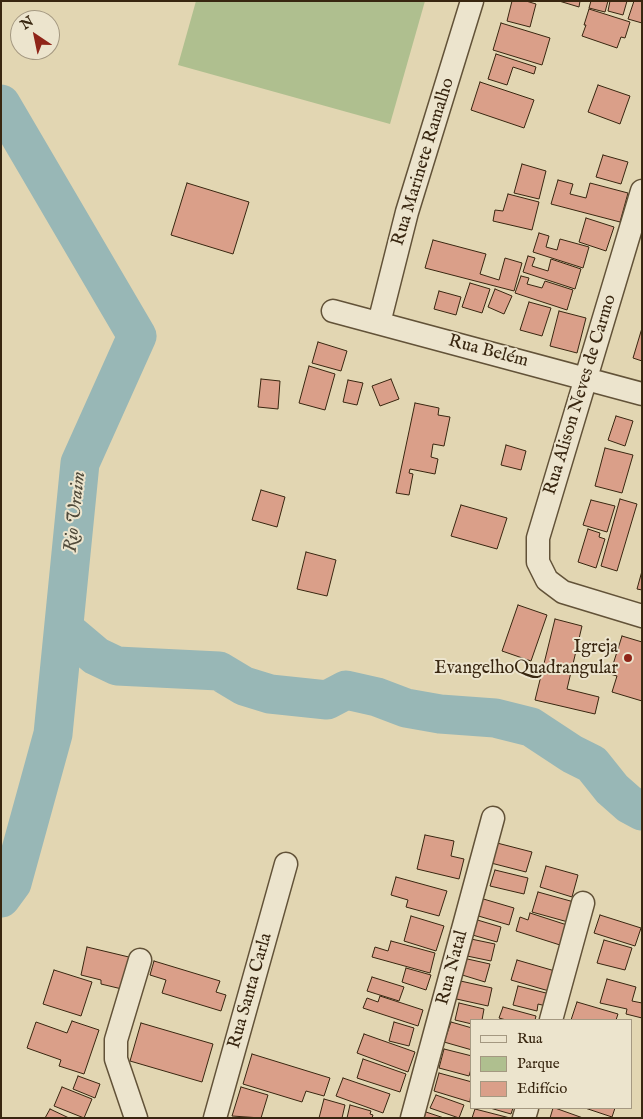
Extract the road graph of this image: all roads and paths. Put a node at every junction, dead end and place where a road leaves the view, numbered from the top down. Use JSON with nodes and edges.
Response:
{"nodes":[{"id":1,"x":472,"y":1,"type":"edge"},
{"id":2,"x":642,"y":191,"type":"edge"},
{"id":3,"x":333,"y":311,"type":"dead end"},
{"id":4,"x":379,"y":323,"type":"junction"},
{"id":5,"x":586,"y":378,"type":"junction"},
{"id":6,"x":642,"y":394,"type":"edge"},
{"id":7,"x":642,"y":616,"type":"edge"},
{"id":8,"x":493,"y":818,"type":"dead end"},
{"id":9,"x":286,"y":864,"type":"dead end"},
{"id":10,"x":583,"y":903,"type":"dead end"},
{"id":11,"x":140,"y":960,"type":"dead end"},
{"id":12,"x":551,"y":1019,"type":"edge"},
{"id":13,"x":136,"y":1118,"type":"edge"},
{"id":14,"x":215,"y":1118,"type":"edge"},
{"id":15,"x":412,"y":1118,"type":"edge"}],
"edges":[{"from":1,"to":4,"type":"street","name":"Rua Marinete Ramalho"},
{"from":2,"to":5,"type":"street","name":"Rua Alison Neves de Carmo"},
{"from":3,"to":4,"type":"street","name":"Rua Belém"},
{"from":4,"to":5,"type":"street","name":"Rua Belém"},
{"from":5,"to":6,"type":"street","name":"Rua Belém"},
{"from":5,"to":7,"type":"street","name":"Rua Alison Neves de Carmo"},
{"from":8,"to":15,"type":"street","name":"Rua Natal"},
{"from":9,"to":14,"type":"street","name":"Rua Santa Carla"},
{"from":10,"to":12,"type":"street"},
{"from":11,"to":13,"type":"street"}]}
